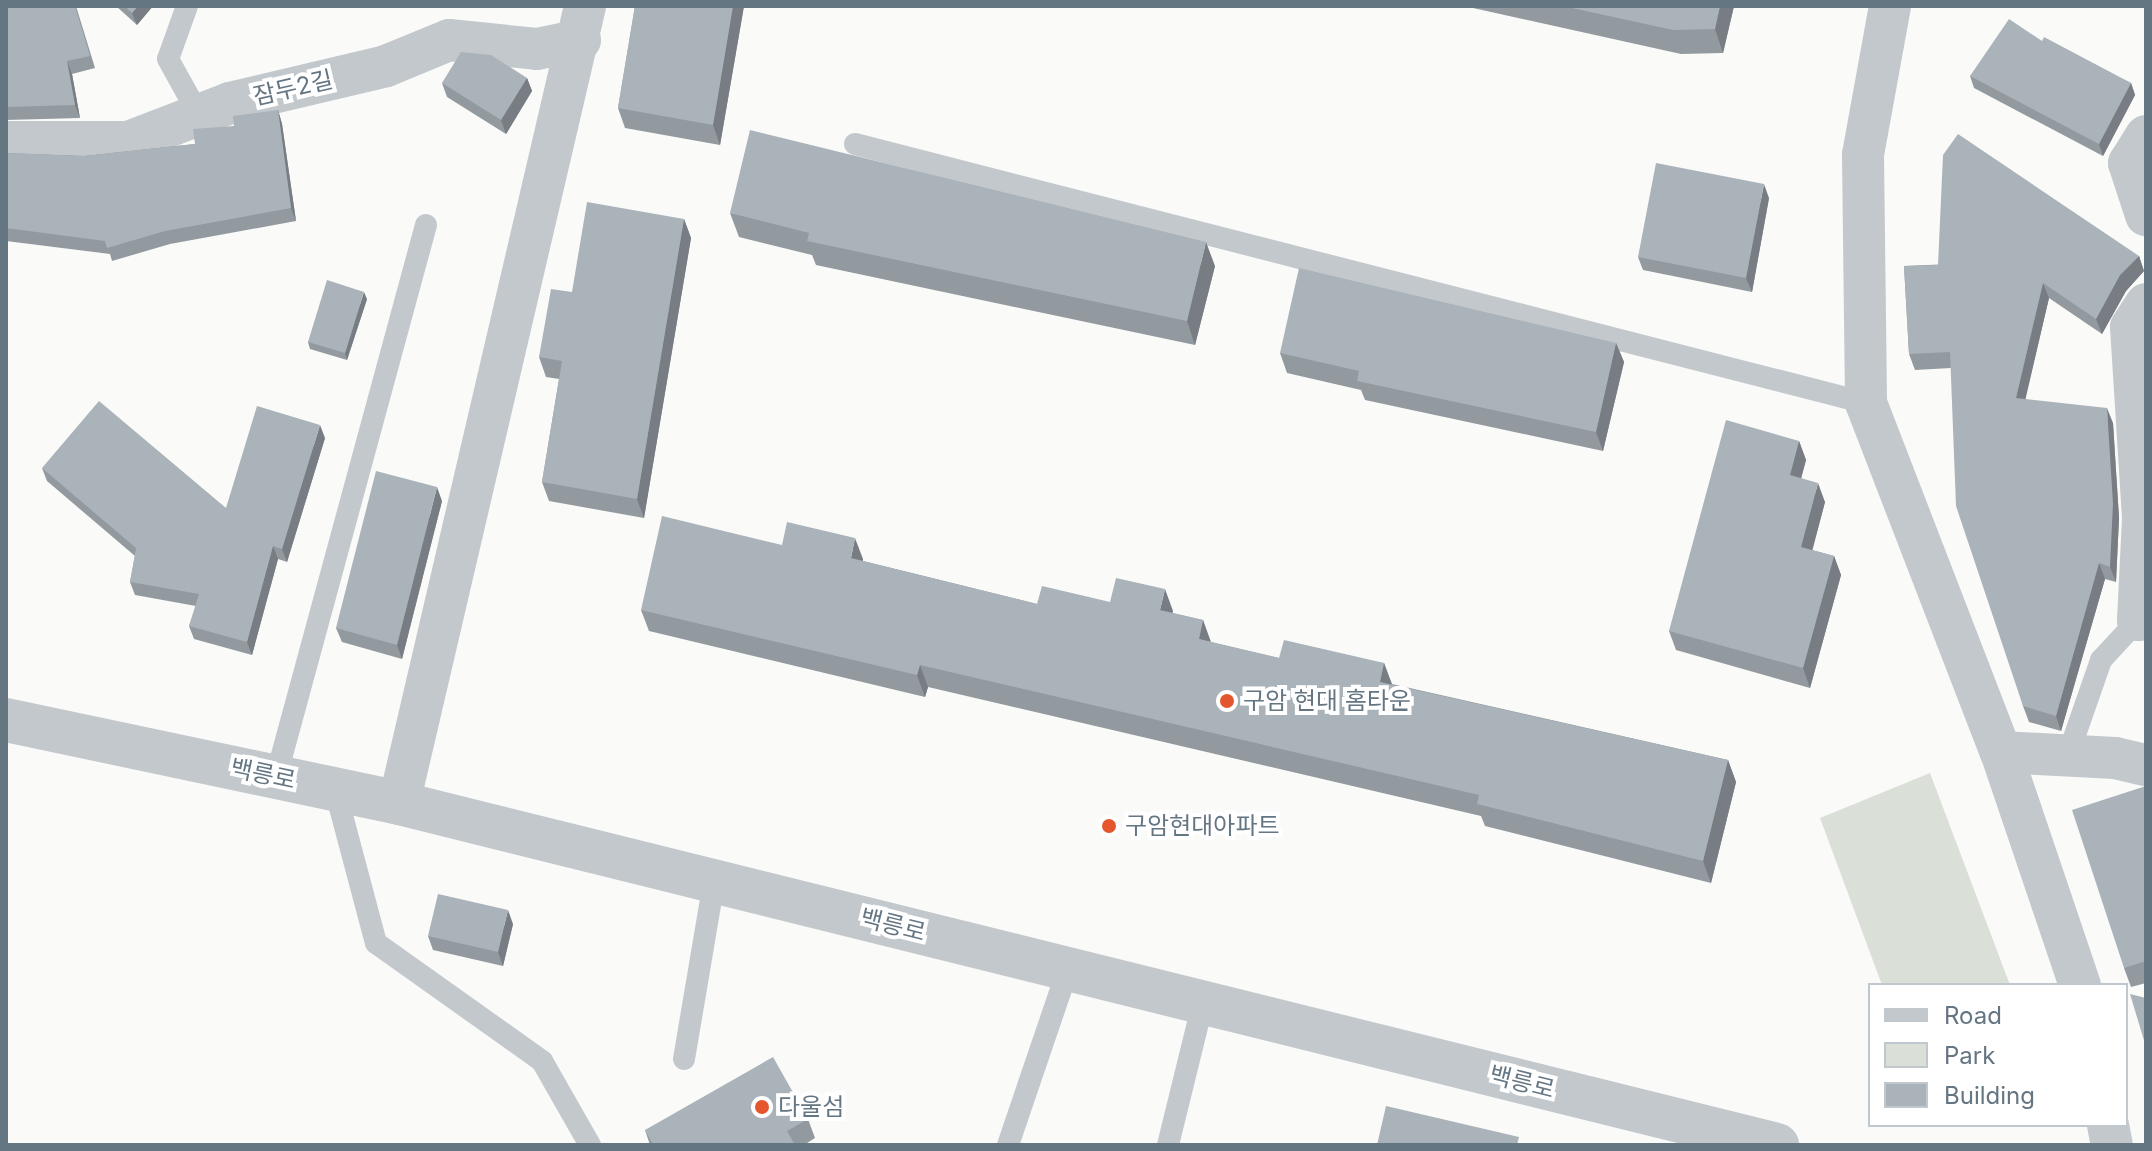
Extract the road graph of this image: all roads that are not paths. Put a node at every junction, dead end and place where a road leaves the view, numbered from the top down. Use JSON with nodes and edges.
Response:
{"nodes":[{"id":1,"x":187,"y":6,"type":"edge"},
{"id":2,"x":1890,"y":6,"type":"edge"},
{"id":3,"x":583,"y":23,"type":"edge"},
{"id":4,"x":199,"y":115,"type":"junction"},
{"id":5,"x":2146,"y":136,"type":"edge"},
{"id":6,"x":6,"y":142,"type":"edge"},
{"id":7,"x":855,"y":144,"type":"dead end"},
{"id":8,"x":2146,"y":215,"type":"edge"},
{"id":9,"x":426,"y":225,"type":"dead end"},
{"id":10,"x":2146,"y":304,"type":"edge"},
{"id":11,"x":1866,"y":403,"type":"junction"},
{"id":12,"x":2143,"y":624,"type":"edge"},
{"id":13,"x":6,"y":720,"type":"edge"},
{"id":14,"x":2001,"y":752,"type":"junction"},
{"id":15,"x":2068,"y":755,"type":"junction"},
{"id":16,"x":2146,"y":765,"type":"edge"},
{"id":17,"x":276,"y":777,"type":"junction"},
{"id":18,"x":335,"y":789,"type":"junction"},
{"id":19,"x":399,"y":803,"type":"junction"},
{"id":20,"x":714,"y":881,"type":"junction"},
{"id":21,"x":1068,"y":969,"type":"junction"},
{"id":22,"x":2079,"y":983,"type":"edge"},
{"id":23,"x":1203,"y":1002,"type":"junction"},
{"id":24,"x":684,"y":1059,"type":"dead end"},
{"id":25,"x":590,"y":1145,"type":"edge"},
{"id":26,"x":1008,"y":1145,"type":"edge"},
{"id":27,"x":1168,"y":1145,"type":"edge"},
{"id":28,"x":1777,"y":1145,"type":"edge"}],
"edges":[{"from":1,"to":4,"type":"lane"},
{"from":2,"to":11,"type":"street"},
{"from":3,"to":4,"type":"street","name":"잠두2길"},
{"from":3,"to":19,"type":"street"},
{"from":4,"to":6,"type":"street","name":"잠두2길"},
{"from":5,"to":8,"type":"street"},
{"from":7,"to":11,"type":"lane"},
{"from":9,"to":17,"type":"lane"},
{"from":10,"to":12,"type":"street"},
{"from":11,"to":14,"type":"street"},
{"from":12,"to":15,"type":"lane"},
{"from":13,"to":17,"type":"street","name":"백릉로"},
{"from":14,"to":15,"type":"street"},
{"from":14,"to":22,"type":"street"},
{"from":15,"to":16,"type":"street"},
{"from":17,"to":18,"type":"street","name":"백릉로"},
{"from":18,"to":19,"type":"street","name":"백릉로"},
{"from":18,"to":25,"type":"lane"},
{"from":19,"to":20,"type":"street","name":"백릉로"},
{"from":20,"to":21,"type":"street","name":"백릉로"},
{"from":20,"to":24,"type":"lane"},
{"from":21,"to":23,"type":"street","name":"백릉로"},
{"from":21,"to":26,"type":"lane"},
{"from":23,"to":27,"type":"lane"},
{"from":23,"to":28,"type":"street","name":"백릉로"}]}
